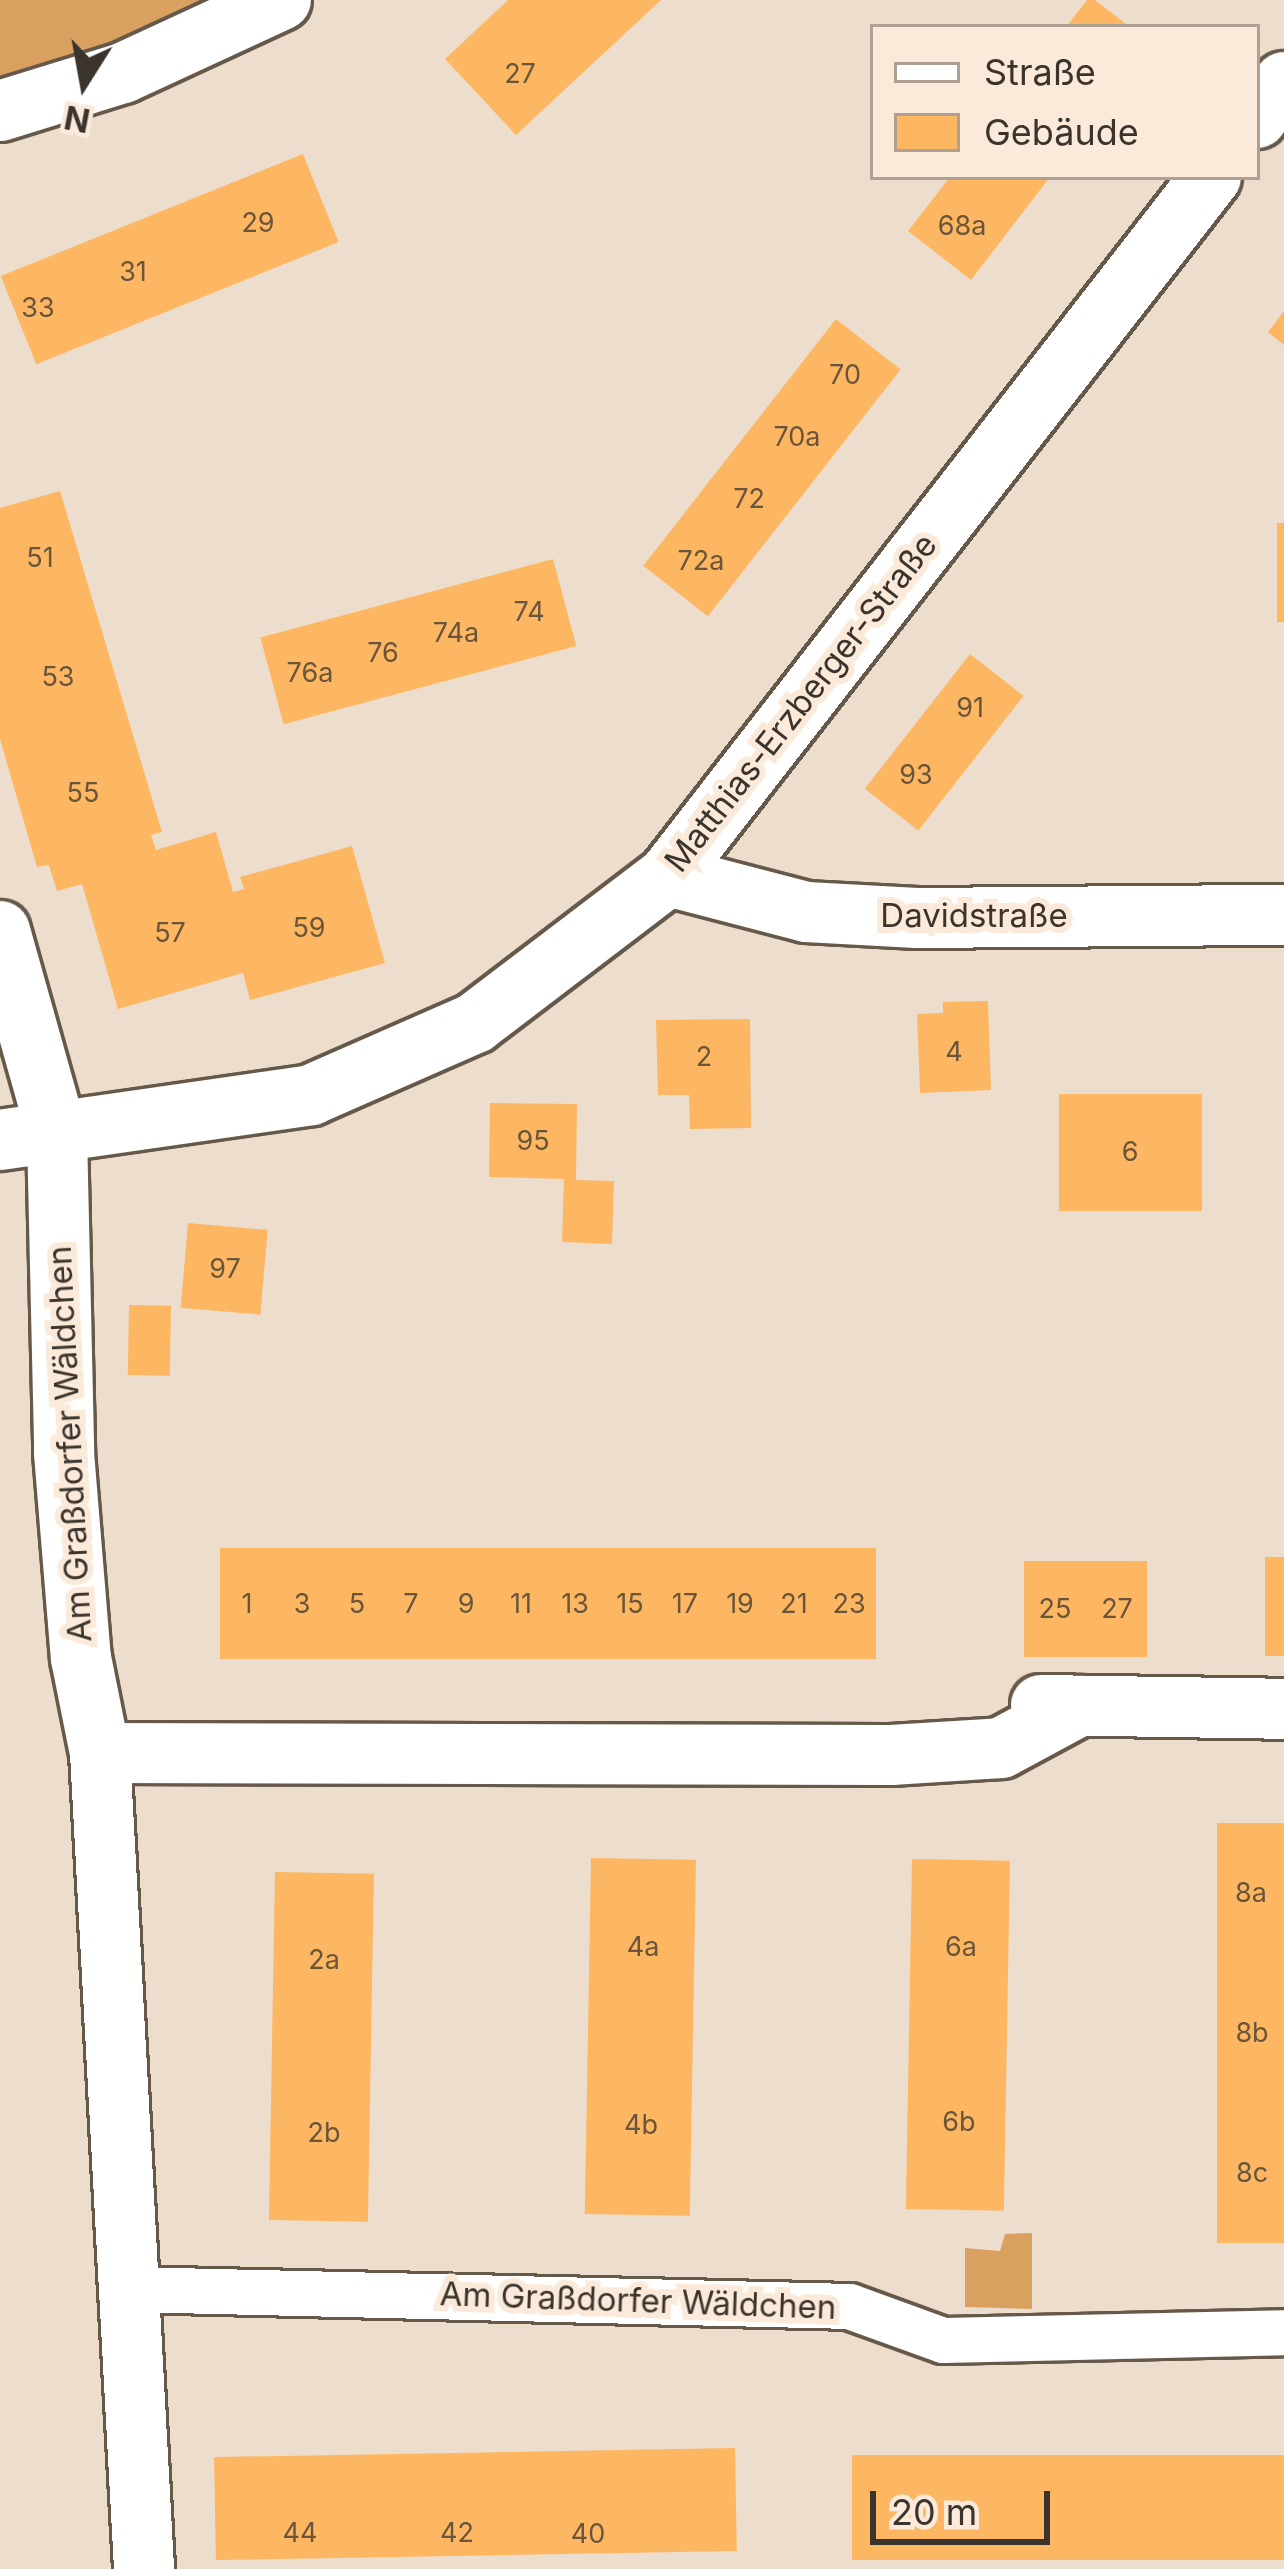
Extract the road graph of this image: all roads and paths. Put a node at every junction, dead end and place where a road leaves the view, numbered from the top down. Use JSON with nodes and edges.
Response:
{"nodes":[{"id":1,"x":281,"y":0,"type":"edge"},
{"id":2,"x":1284,"y":82,"type":"edge"},
{"id":3,"x":0,"y":111,"type":"edge"},
{"id":4,"x":1260,"y":114,"type":"edge"},
{"id":5,"x":1209,"y":180,"type":"edge"},
{"id":6,"x":668,"y":875,"type":"junction"},
{"id":7,"x":1284,"y":915,"type":"edge"},
{"id":8,"x":0,"y":931,"type":"edge"},
{"id":9,"x":29,"y":1137,"type":"edge"},
{"id":10,"x":1284,"y":1709,"type":"edge"},
{"id":11,"x":100,"y":1753,"type":"junction"},
{"id":12,"x":130,"y":2289,"type":"junction"},
{"id":13,"x":1284,"y":2332,"type":"edge"},
{"id":14,"x":144,"y":2569,"type":"edge"}],
"edges":[{"from":1,"to":3,"type":"street"},
{"from":2,"to":4,"type":"street"},
{"from":5,"to":6,"type":"street","name":"Matthias-Erzberger-Straße"},
{"from":6,"to":7,"type":"street","name":"Davidstraße"},
{"from":6,"to":9,"type":"street","name":"Matthias-Erzberger-Straße"},
{"from":8,"to":9,"type":"street","name":"Am Graßdorfer Wäldchen"},
{"from":9,"to":11,"type":"street","name":"Am Graßdorfer Wäldchen"},
{"from":10,"to":11,"type":"street"},
{"from":11,"to":12,"type":"street","name":"Am Graßdorfer Wäldchen"},
{"from":12,"to":13,"type":"street","name":"Am Graßdorfer Wäldchen"},
{"from":12,"to":14,"type":"street","name":"Am Graßdorfer Wäldchen"}]}
